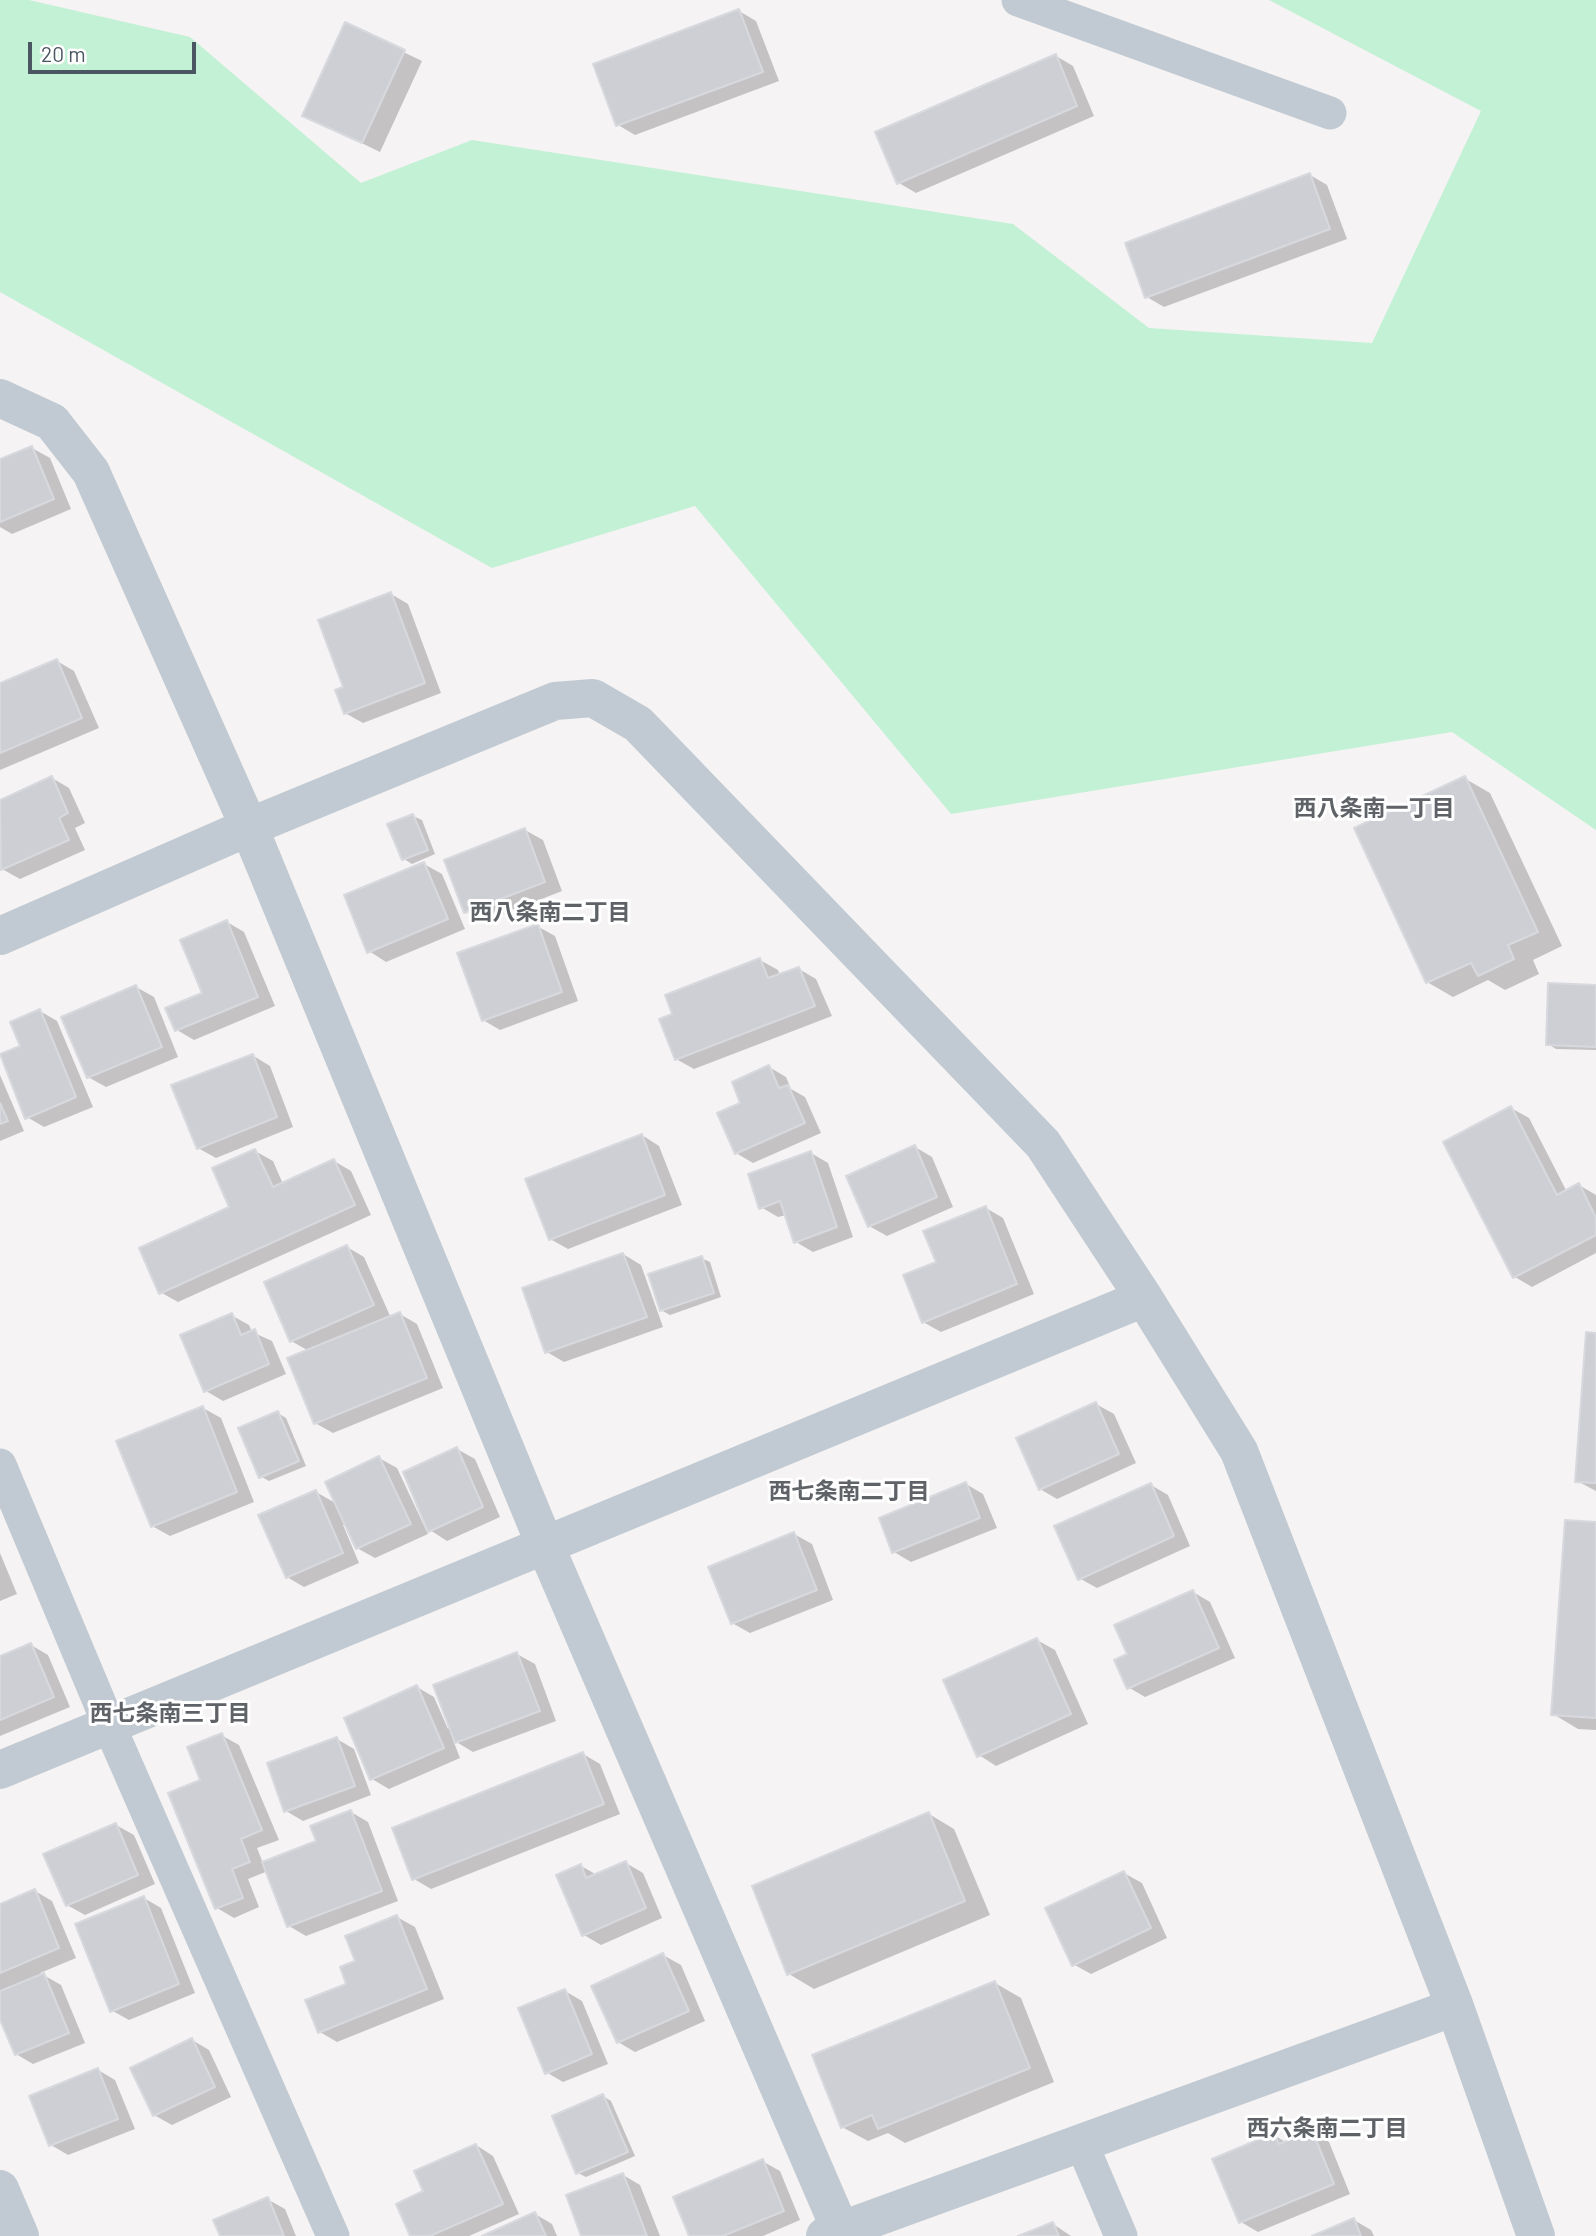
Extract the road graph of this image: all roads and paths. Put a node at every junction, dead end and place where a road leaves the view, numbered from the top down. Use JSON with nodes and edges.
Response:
{"nodes":[{"id":1,"x":1018,"y":0,"type":"edge"},
{"id":2,"x":1330,"y":113,"type":"dead end"},
{"id":3,"x":0,"y":398,"type":"edge"},
{"id":4,"x":249,"y":827,"type":"junction"},
{"id":5,"x":0,"y":936,"type":"edge"},
{"id":6,"x":1144,"y":1298,"type":"junction"},
{"id":7,"x":0,"y":1465,"type":"edge"},
{"id":8,"x":545,"y":1545,"type":"junction"},
{"id":9,"x":109,"y":1725,"type":"junction"},
{"id":10,"x":0,"y":1770,"type":"edge"},
{"id":11,"x":1455,"y":2007,"type":"junction"},
{"id":12,"x":1081,"y":2142,"type":"junction"},
{"id":13,"x":0,"y":2189,"type":"edge"},
{"id":14,"x":836,"y":2234,"type":"edge"},
{"id":15,"x":20,"y":2236,"type":"edge"},
{"id":16,"x":333,"y":2236,"type":"edge"},
{"id":17,"x":1121,"y":2236,"type":"edge"},
{"id":18,"x":1536,"y":2236,"type":"edge"}],
"edges":[{"from":1,"to":2,"type":"lane"},
{"from":3,"to":4,"type":"street"},
{"from":4,"to":5,"type":"street"},
{"from":4,"to":6,"type":"street"},
{"from":4,"to":8,"type":"street"},
{"from":6,"to":8,"type":"street"},
{"from":6,"to":11,"type":"street"},
{"from":7,"to":9,"type":"lane"},
{"from":8,"to":9,"type":"street"},
{"from":8,"to":14,"type":"street"},
{"from":9,"to":10,"type":"street"},
{"from":9,"to":16,"type":"lane"},
{"from":11,"to":12,"type":"street"},
{"from":11,"to":18,"type":"street"},
{"from":12,"to":14,"type":"street"},
{"from":12,"to":17,"type":"lane"},
{"from":13,"to":15,"type":"street"}]}
